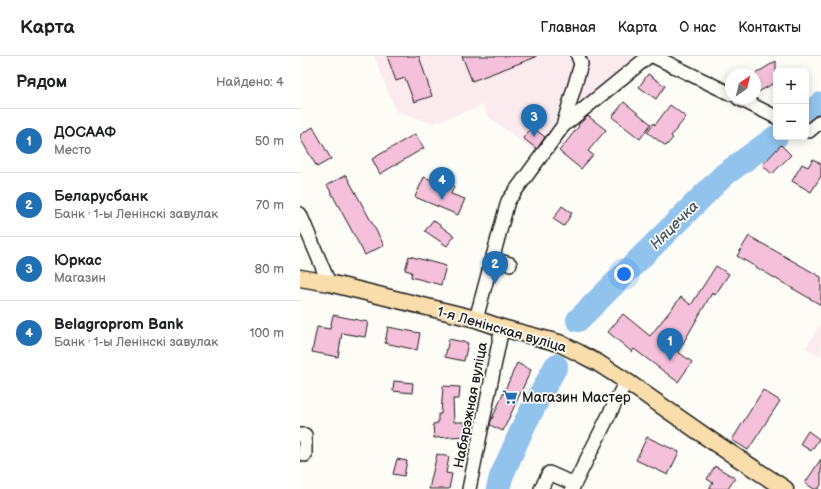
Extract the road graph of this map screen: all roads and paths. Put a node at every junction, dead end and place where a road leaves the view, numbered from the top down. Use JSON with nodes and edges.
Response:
{"nodes":[{"id":1,"x":578,"y":56,"type":"edge"},
{"id":2,"x":649,"y":56,"type":"edge"},
{"id":3,"x":653,"y":56,"type":"edge"},
{"id":4,"x":725,"y":91,"type":"edge"},
{"id":5,"x":750,"y":104,"type":"edge"},
{"id":6,"x":773,"y":116,"type":"edge"},
{"id":7,"x":821,"y":121,"type":"edge"},
{"id":8,"x":562,"y":126,"type":"junction"},
{"id":9,"x":809,"y":130,"type":"edge"},
{"id":10,"x":300,"y":214,"type":"edge"},
{"id":11,"x":493,"y":259,"type":"junction"},
{"id":12,"x":510,"y":264,"type":"dead end"},
{"id":13,"x":300,"y":278,"type":"edge"},
{"id":14,"x":329,"y":283,"type":"junction"},
{"id":15,"x":476,"y":319,"type":"junction"},
{"id":16,"x":502,"y":328,"type":"junction"},
{"id":17,"x":626,"y":381,"type":"junction"},
{"id":18,"x":300,"y":435,"type":"edge"},
{"id":19,"x":305,"y":455,"type":"dead end"},
{"id":20,"x":573,"y":486,"type":"edge"},
{"id":21,"x":469,"y":489,"type":"edge"},
{"id":22,"x":542,"y":489,"type":"edge"},
{"id":23,"x":785,"y":489,"type":"edge"}],
"edges":[{"from":1,"to":8,"type":"street"},
{"from":2,"to":8,"type":"street"},
{"from":3,"to":4,"type":"street"},
{"from":5,"to":6,"type":"street"},
{"from":7,"to":9,"type":"street"},
{"from":8,"to":11,"type":"street"},
{"from":10,"to":14,"type":"street"},
{"from":11,"to":12,"type":"street"},
{"from":11,"to":15,"type":"street"},
{"from":13,"to":14,"type":"main road","name":"1-я Ленінская вуліца"},
{"from":14,"to":15,"type":"main road","name":"1-я Ленінская вуліца"},
{"from":15,"to":16,"type":"main road","name":"1-я Ленінская вуліца"},
{"from":16,"to":17,"type":"main road","name":"1-я Ленінская вуліца"},
{"from":16,"to":21,"type":"street","name":"Набярэжная вуліца"},
{"from":17,"to":20,"type":"street"},
{"from":17,"to":23,"type":"main road","name":"1-я Ленінская вуліца"},
{"from":18,"to":19,"type":"street"},
{"from":20,"to":22,"type":"street"}]}
